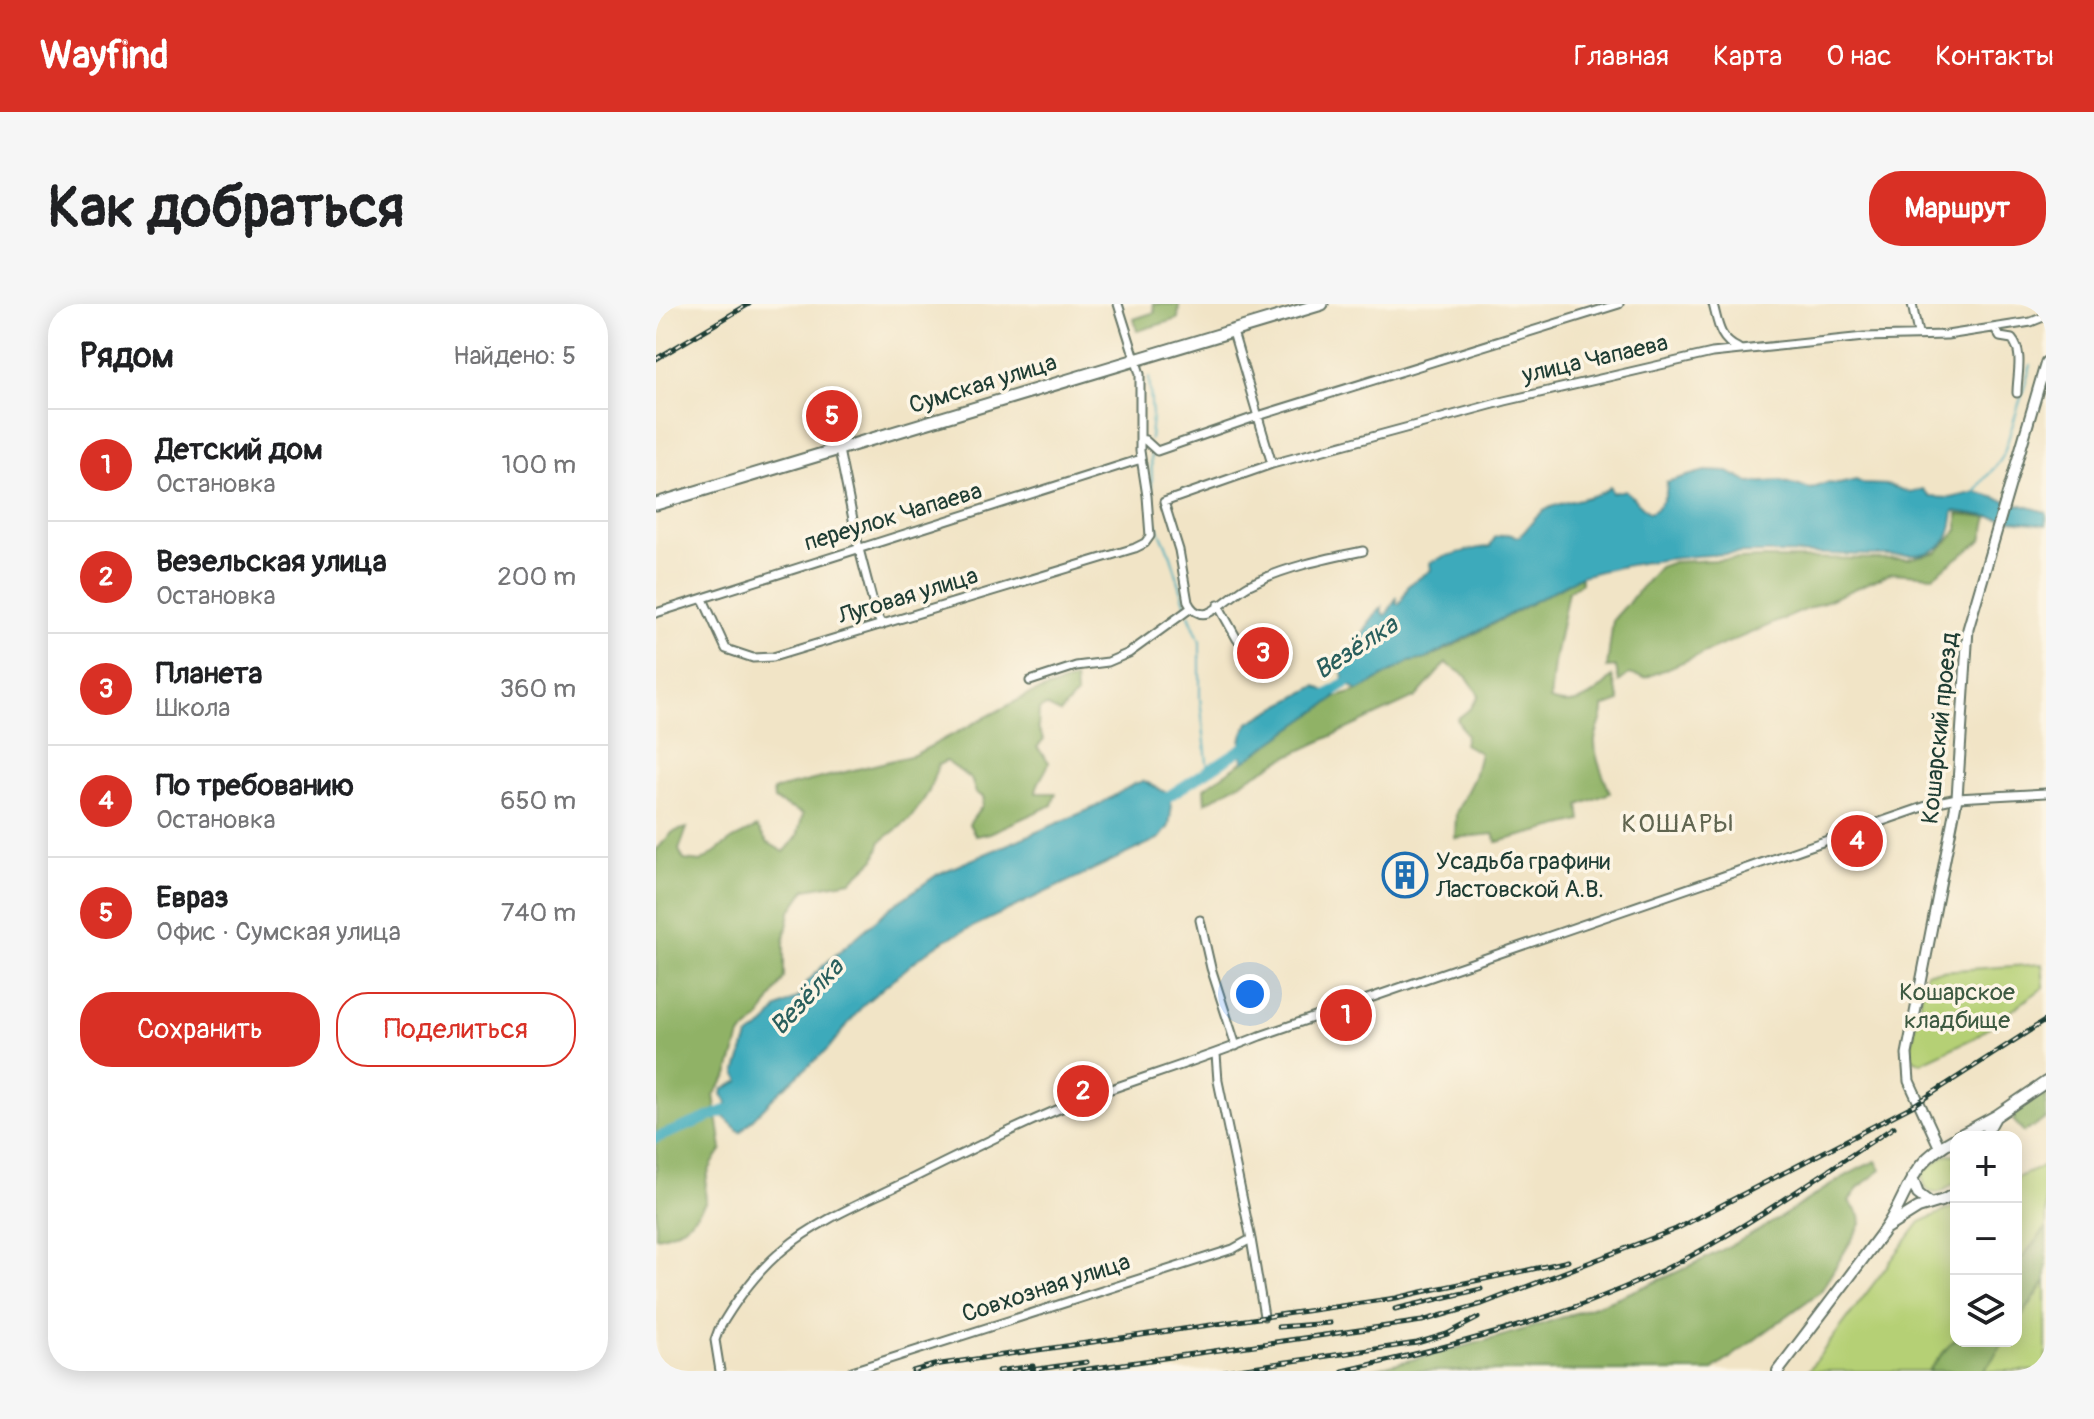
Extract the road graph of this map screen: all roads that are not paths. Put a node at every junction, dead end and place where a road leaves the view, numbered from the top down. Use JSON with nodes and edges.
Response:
{"nodes":[{"id":1,"x":1118,"y":304,"type":"edge"},
{"id":2,"x":1322,"y":304,"type":"edge"},
{"id":3,"x":1619,"y":304,"type":"edge"},
{"id":4,"x":1713,"y":304,"type":"edge"},
{"id":5,"x":1912,"y":304,"type":"edge"},
{"id":6,"x":2046,"y":314,"type":"edge"},
{"id":7,"x":1995,"y":328,"type":"junction"},
{"id":8,"x":1233,"y":332,"type":"junction"},
{"id":9,"x":1918,"y":334,"type":"junction"},
{"id":10,"x":1722,"y":336,"type":"junction"},
{"id":11,"x":1738,"y":348,"type":"junction"},
{"id":12,"x":1712,"y":353,"type":"junction"},
{"id":13,"x":1136,"y":361,"type":"junction"},
{"id":14,"x":2046,"y":362,"type":"edge"},
{"id":15,"x":2017,"y":393,"type":"dead end"},
{"id":16,"x":1258,"y":416,"type":"junction"},
{"id":17,"x":1140,"y":439,"type":"junction"},
{"id":18,"x":839,"y":450,"type":"junction"},
{"id":19,"x":1141,"y":459,"type":"junction"},
{"id":20,"x":1272,"y":464,"type":"junction"},
{"id":21,"x":1147,"y":496,"type":"junction"},
{"id":22,"x":1164,"y":502,"type":"junction"},
{"id":23,"x":656,"y":504,"type":"edge"},
{"id":24,"x":859,"y":549,"type":"junction"},
{"id":25,"x":1363,"y":551,"type":"dead end"},
{"id":26,"x":703,"y":599,"type":"junction"},
{"id":27,"x":1218,"y":605,"type":"junction"},
{"id":28,"x":1191,"y":608,"type":"junction"},
{"id":29,"x":656,"y":613,"type":"edge"},
{"id":30,"x":882,"y":625,"type":"junction"},
{"id":31,"x":1237,"y":639,"type":"dead end"},
{"id":32,"x":1030,"y":681,"type":"dead end"},
{"id":33,"x":2046,"y":793,"type":"edge"},
{"id":34,"x":1957,"y":798,"type":"junction"},
{"id":35,"x":1200,"y":920,"type":"dead end"},
{"id":36,"x":1236,"y":1046,"type":"junction"},
{"id":37,"x":1216,"y":1054,"type":"junction"},
{"id":38,"x":2046,"y":1082,"type":"edge"},
{"id":39,"x":1996,"y":1116,"type":"junction"},
{"id":40,"x":1970,"y":1131,"type":"edge"},
{"id":41,"x":1987,"y":1131,"type":"edge"},
{"id":42,"x":1950,"y":1138,"type":"edge"},
{"id":43,"x":1950,"y":1142,"type":"edge"},
{"id":44,"x":1912,"y":1178,"type":"junction"},
{"id":45,"x":1950,"y":1196,"type":"edge"},
{"id":46,"x":1930,"y":1203,"type":"junction"},
{"id":47,"x":1885,"y":1229,"type":"junction"},
{"id":48,"x":1251,"y":1239,"type":"junction"},
{"id":49,"x":1264,"y":1316,"type":"dead end"},
{"id":50,"x":720,"y":1371,"type":"edge"},
{"id":51,"x":852,"y":1371,"type":"edge"},
{"id":52,"x":1778,"y":1371,"type":"edge"}],
"edges":[{"from":1,"to":13,"type":"street"},
{"from":2,"to":8,"type":"main road","name":"Сумская улица"},
{"from":3,"to":16,"type":"street"},
{"from":4,"to":10,"type":"street"},
{"from":5,"to":9,"type":"street"},
{"from":6,"to":7,"type":"street","name":"улица Чапаева"},
{"from":7,"to":9,"type":"street","name":"улица Чапаева"},
{"from":7,"to":15,"type":"street"},
{"from":8,"to":13,"type":"main road","name":"Сумская улица"},
{"from":8,"to":16,"type":"street"},
{"from":9,"to":11,"type":"street","name":"улица Чапаева"},
{"from":10,"to":11,"type":"street"},
{"from":10,"to":12,"type":"street"},
{"from":11,"to":12,"type":"street","name":"улица Чапаева"},
{"from":12,"to":20,"type":"street","name":"улица Чапаева"},
{"from":13,"to":17,"type":"street"},
{"from":13,"to":18,"type":"main road","name":"Сумская улица"},
{"from":14,"to":34,"type":"street","name":"Кошарский проезд"},
{"from":16,"to":17,"type":"street"},
{"from":16,"to":20,"type":"street"},
{"from":17,"to":19,"type":"street"},
{"from":18,"to":23,"type":"main road","name":"Сумская улица"},
{"from":18,"to":24,"type":"street"},
{"from":19,"to":21,"type":"street"},
{"from":19,"to":24,"type":"street","name":"переулок Чапаева"},
{"from":20,"to":22,"type":"street","name":"улица Чапаева"},
{"from":21,"to":22,"type":"street"},
{"from":21,"to":30,"type":"street","name":"Луговая улица"},
{"from":22,"to":28,"type":"street"},
{"from":24,"to":26,"type":"street","name":"переулок Чапаева"},
{"from":24,"to":30,"type":"street"},
{"from":25,"to":27,"type":"street"},
{"from":26,"to":29,"type":"street","name":"переулок Чапаева"},
{"from":26,"to":30,"type":"street","name":"Луговая улица"},
{"from":27,"to":28,"type":"street"},
{"from":27,"to":31,"type":"street"},
{"from":28,"to":32,"type":"street"},
{"from":33,"to":34,"type":"street"},
{"from":34,"to":36,"type":"street"},
{"from":34,"to":42,"type":"street","name":"Кошарский проезд"},
{"from":35,"to":36,"type":"street"},
{"from":36,"to":37,"type":"street"},
{"from":37,"to":48,"type":"street"},
{"from":37,"to":50,"type":"street"},
{"from":38,"to":39,"type":"main road"},
{"from":39,"to":40,"type":"main road"},
{"from":39,"to":41,"type":"main road"},
{"from":43,"to":44,"type":"main road"},
{"from":44,"to":46,"type":"main road"},
{"from":44,"to":47,"type":"main road"},
{"from":45,"to":46,"type":"main road"},
{"from":46,"to":47,"type":"main road"},
{"from":47,"to":52,"type":"main road"},
{"from":48,"to":49,"type":"street"},
{"from":48,"to":51,"type":"street","name":"Совхозная улица"}]}
